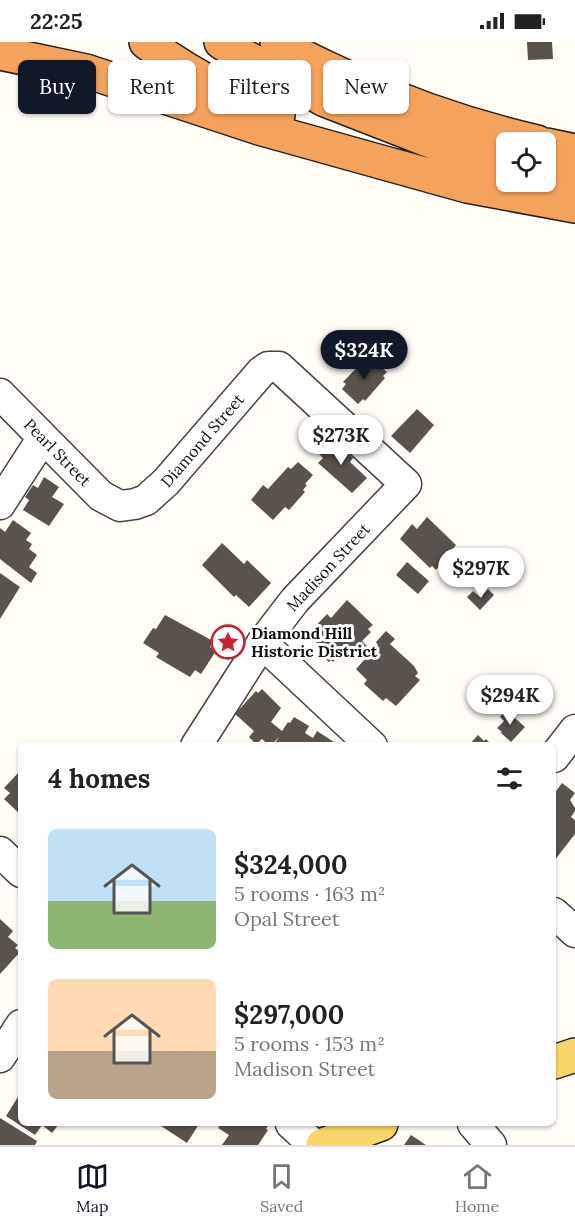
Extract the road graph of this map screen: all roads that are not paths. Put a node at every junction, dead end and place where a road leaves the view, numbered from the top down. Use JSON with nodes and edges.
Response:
{"nodes":[{"id":1,"x":146,"y":42,"type":"edge"},
{"id":2,"x":220,"y":42,"type":"edge"},
{"id":3,"x":277,"y":42,"type":"edge"},
{"id":4,"x":0,"y":53,"type":"edge"},
{"id":5,"x":496,"y":133,"type":"edge"},
{"id":6,"x":556,"y":147,"type":"edge"},
{"id":7,"x":575,"y":151,"type":"edge"},
{"id":8,"x":496,"y":159,"type":"edge"},
{"id":9,"x":405,"y":169,"type":"junction"},
{"id":10,"x":556,"y":174,"type":"edge"},
{"id":11,"x":575,"y":178,"type":"edge"},
{"id":12,"x":575,"y":206,"type":"edge"},
{"id":13,"x":0,"y":394,"type":"edge"},
{"id":14,"x":42,"y":439,"type":"junction"},
{"id":15,"x":406,"y":483,"type":"joint"},
{"id":16,"x":0,"y":504,"type":"edge"},
{"id":17,"x":120,"y":506,"type":"joint"},
{"id":18,"x":262,"y":643,"type":"junction"},
{"id":19,"x":575,"y":730,"type":"edge"},
{"id":20,"x":199,"y":742,"type":"edge"},
{"id":21,"x":368,"y":742,"type":"edge"},
{"id":22,"x":556,"y":754,"type":"edge"},
{"id":23,"x":0,"y":852,"type":"edge"},
{"id":24,"x":18,"y":869,"type":"edge"},
{"id":25,"x":556,"y":915,"type":"edge"},
{"id":26,"x":575,"y":932,"type":"edge"},
{"id":27,"x":18,"y":1029,"type":"edge"},
{"id":28,"x":575,"y":1055,"type":"edge"},
{"id":29,"x":0,"y":1057,"type":"edge"},
{"id":30,"x":556,"y":1061,"type":"edge"},
{"id":31,"x":293,"y":1126,"type":"edge"},
{"id":32,"x":319,"y":1126,"type":"edge"},
{"id":33,"x":377,"y":1126,"type":"edge"},
{"id":34,"x":475,"y":1126,"type":"edge"},
{"id":35,"x":345,"y":1142,"type":"edge"},
{"id":36,"x":316,"y":1145,"type":"edge"},
{"id":37,"x":491,"y":1145,"type":"edge"}],
"edges":[{"from":1,"to":9,"type":"highway"},
{"from":2,"to":8,"type":"highway"},
{"from":3,"to":5,"type":"highway"},
{"from":4,"to":9,"type":"highway"},
{"from":6,"to":7,"type":"highway"},
{"from":9,"to":12,"type":"highway"},
{"from":10,"to":11,"type":"highway"},
{"from":13,"to":14,"type":"street","name":"Pearl Street"},
{"from":14,"to":16,"type":"street"},
{"from":14,"to":17,"type":"street","name":"Pearl Street"},
{"from":15,"to":17,"type":"street","name":"Diamond Street"},
{"from":15,"to":18,"type":"street","name":"Madison Street"},
{"from":18,"to":20,"type":"street","name":"Madison Street"},
{"from":18,"to":21,"type":"street"},
{"from":19,"to":22,"type":"street"},
{"from":23,"to":24,"type":"street"},
{"from":25,"to":26,"type":"street"},
{"from":27,"to":29,"type":"street"},
{"from":28,"to":30,"type":"main road"},
{"from":31,"to":36,"type":"street"},
{"from":32,"to":36,"type":"street"},
{"from":33,"to":35,"type":"main road"},
{"from":34,"to":37,"type":"street"}]}
